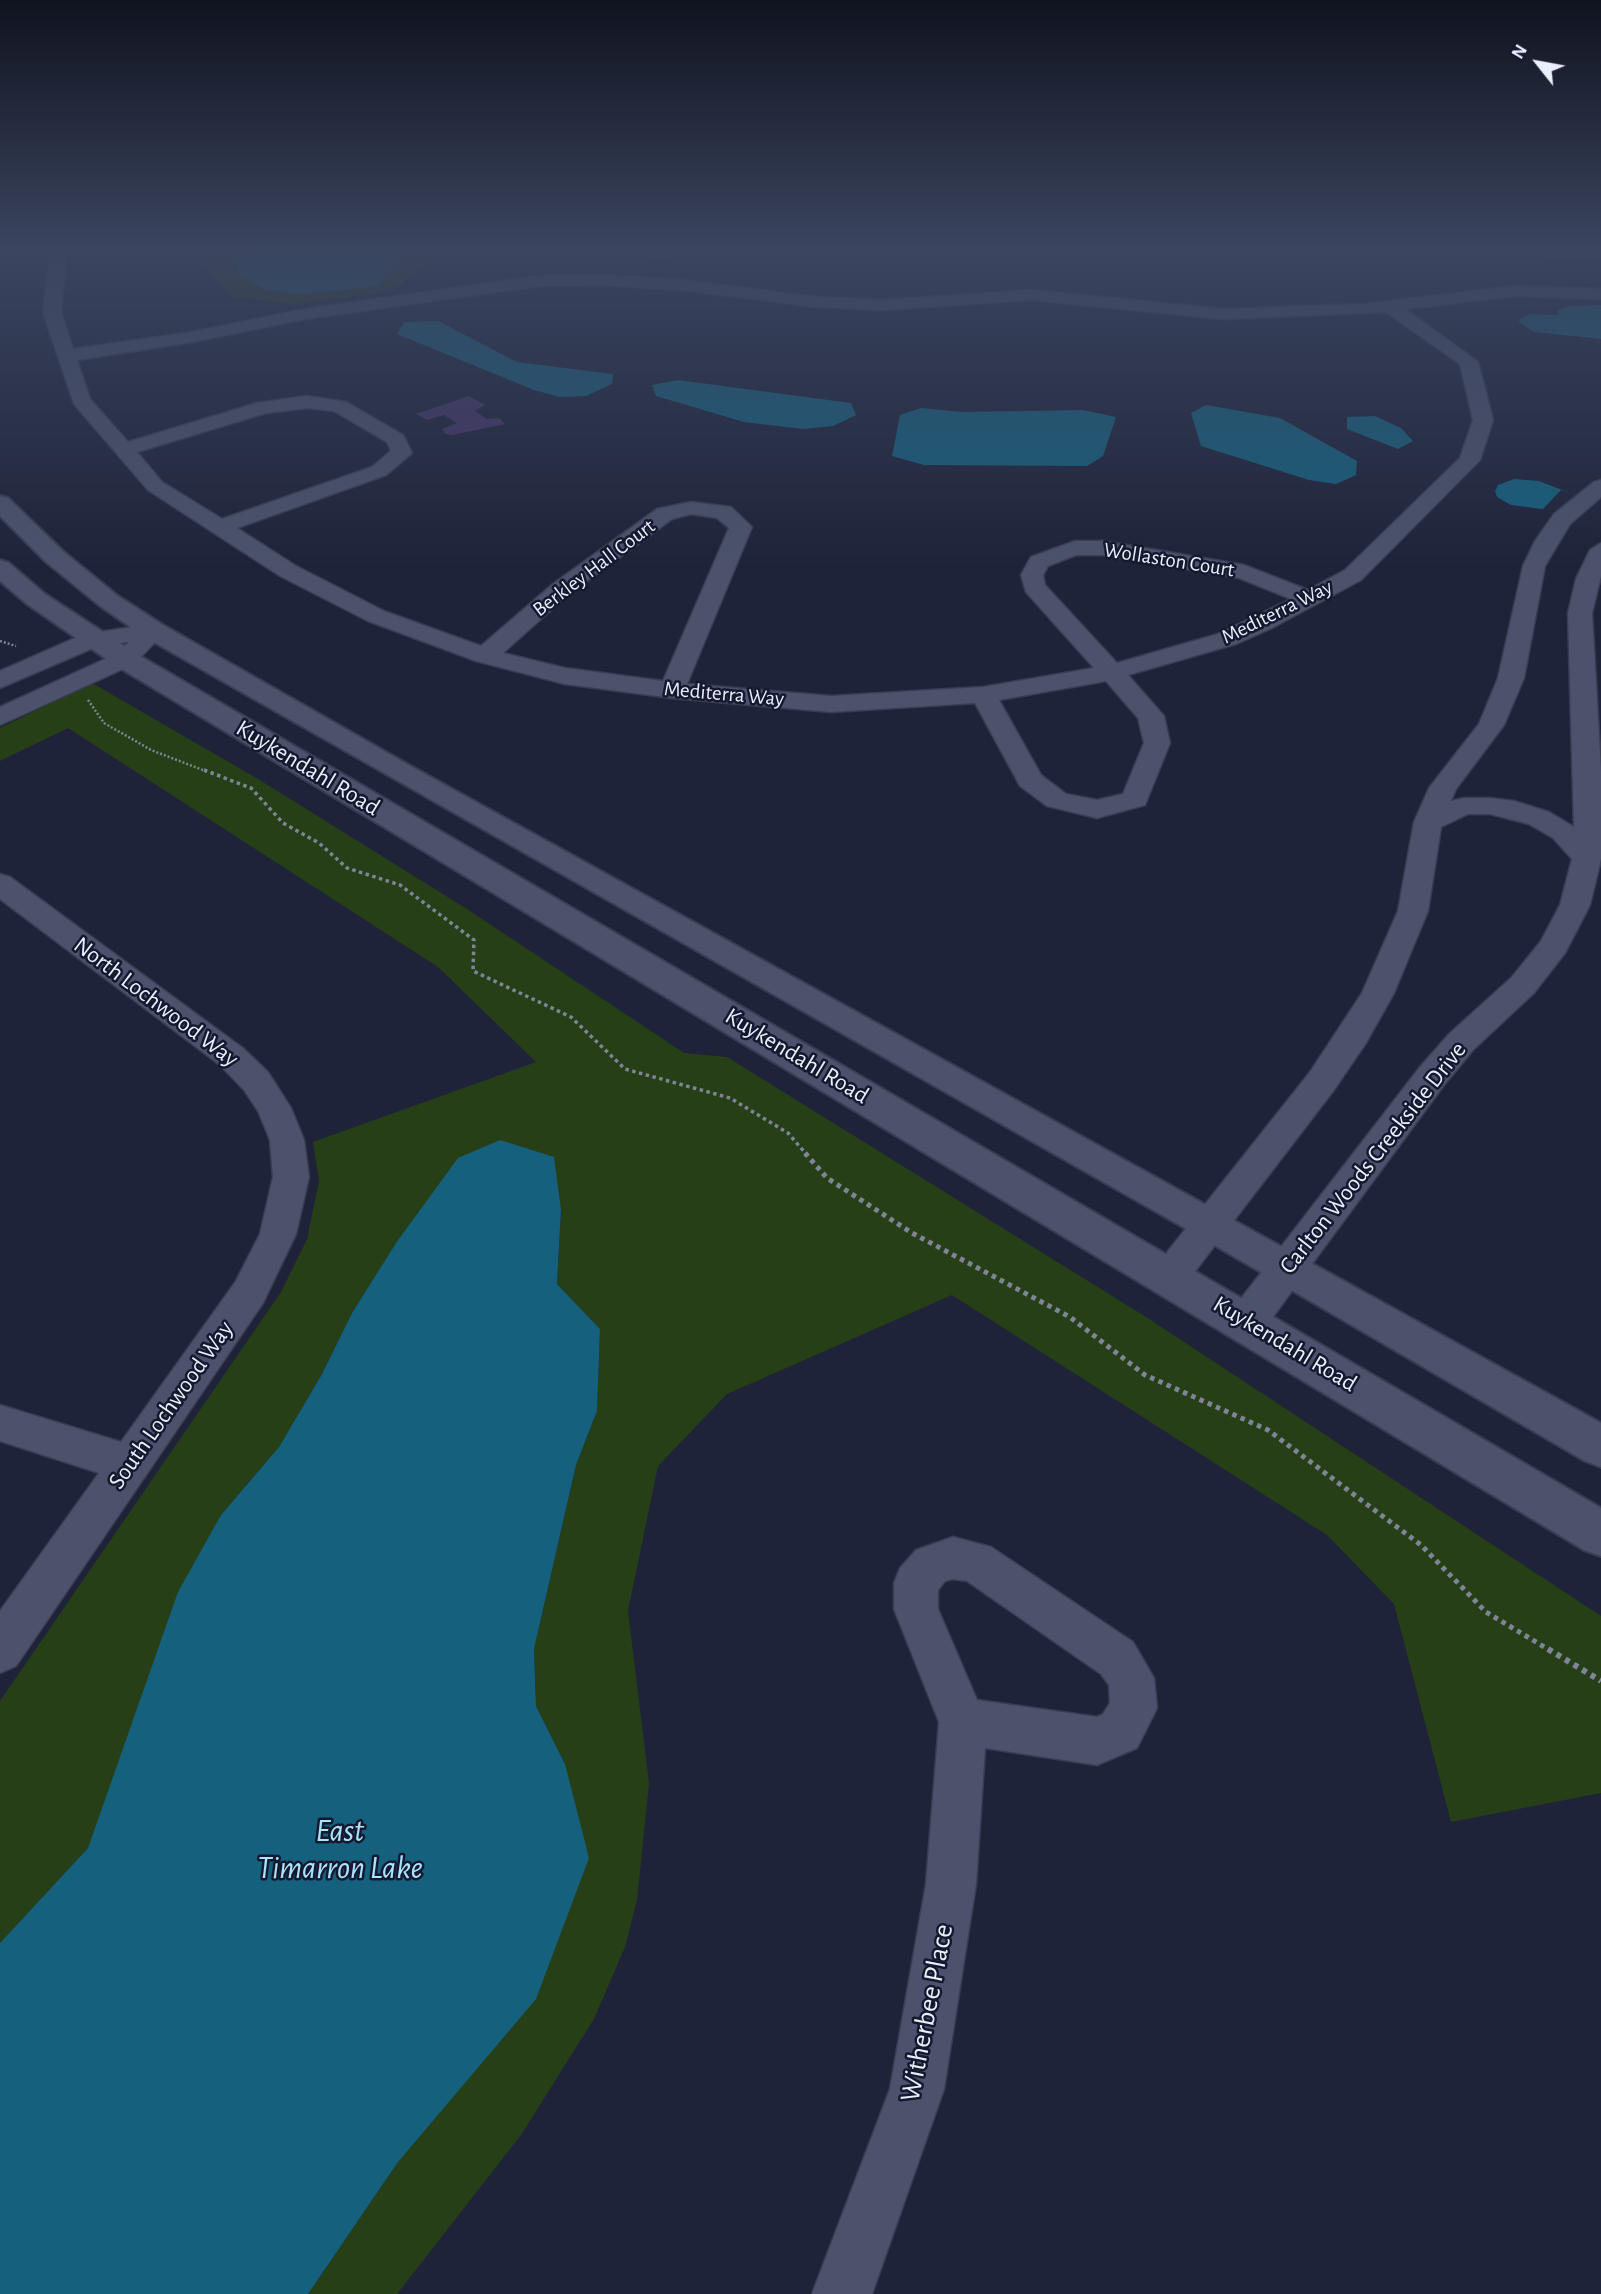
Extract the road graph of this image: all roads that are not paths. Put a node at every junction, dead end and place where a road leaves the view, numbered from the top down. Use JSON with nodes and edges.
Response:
{"nodes":[{"id":1,"x":65,"y":355,"type":"edge"},
{"id":2,"x":1433,"y":355,"type":"edge"},
{"id":3,"x":1459,"y":355,"type":"edge"},
{"id":4,"x":1478,"y":391,"type":"junction"},
{"id":5,"x":123,"y":450,"type":"junction"},
{"id":6,"x":1593,"y":492,"type":"edge"},
{"id":7,"x":0,"y":503,"type":"edge"},
{"id":8,"x":217,"y":528,"type":"junction"},
{"id":9,"x":1601,"y":550,"type":"edge"},
{"id":10,"x":1534,"y":566,"type":"junction"},
{"id":11,"x":0,"y":568,"type":"edge"},
{"id":12,"x":1588,"y":579,"type":"junction"},
{"id":13,"x":1311,"y":599,"type":"junction"},
{"id":14,"x":154,"y":631,"type":"junction"},
{"id":15,"x":93,"y":639,"type":"junction"},
{"id":16,"x":485,"y":656,"type":"junction"},
{"id":17,"x":125,"y":659,"type":"junction"},
{"id":18,"x":1109,"y":673,"type":"junction"},
{"id":19,"x":0,"y":680,"type":"edge"},
{"id":20,"x":672,"y":690,"type":"junction"},
{"id":21,"x":983,"y":695,"type":"junction"},
{"id":22,"x":0,"y":717,"type":"edge"},
{"id":23,"x":1428,"y":821,"type":"junction"},
{"id":24,"x":1587,"y":858,"type":"junction"},
{"id":25,"x":0,"y":884,"type":"edge"},
{"id":26,"x":287,"y":1140,"type":"joint"},
{"id":27,"x":1211,"y":1224,"type":"junction"},
{"id":28,"x":1287,"y":1267,"type":"junction"},
{"id":29,"x":1170,"y":1276,"type":"junction"},
{"id":30,"x":1247,"y":1321,"type":"junction"},
{"id":31,"x":0,"y":1423,"type":"edge"},
{"id":32,"x":1601,"y":1446,"type":"edge"},
{"id":33,"x":130,"y":1464,"type":"junction"},
{"id":34,"x":1601,"y":1534,"type":"edge"},
{"id":35,"x":0,"y":1650,"type":"edge"},
{"id":36,"x":963,"y":1721,"type":"junction"},
{"id":37,"x":842,"y":2294,"type":"edge"}],
"edges":[{"from":1,"to":5,"type":"street","name":"Mediterra Way"},
{"from":2,"to":4,"type":"street"},
{"from":3,"to":4,"type":"street","name":"Mediterra Way"},
{"from":4,"to":13,"type":"street","name":"Mediterra Way"},
{"from":5,"to":8,"type":"street","name":"Mediterra Way"},
{"from":5,"to":8,"type":"street"},
{"from":6,"to":10,"type":"street"},
{"from":7,"to":14,"type":"main road","name":"Kuykendahl Road"},
{"from":8,"to":16,"type":"street","name":"Mediterra Way"},
{"from":9,"to":12,"type":"street","name":"Carlton Woods Creekside Drive"},
{"from":10,"to":12,"type":"street"},
{"from":10,"to":23,"type":"street"},
{"from":11,"to":15,"type":"main road","name":"Kuykendahl Road"},
{"from":12,"to":24,"type":"street","name":"Carlton Woods Creekside Drive"},
{"from":13,"to":18,"type":"street","name":"Mediterra Way"},
{"from":13,"to":18,"type":"street","name":"Wollaston Court"},
{"from":14,"to":15,"type":"street"},
{"from":14,"to":17,"type":"street"},
{"from":14,"to":27,"type":"main road","name":"Kuykendahl Road"},
{"from":15,"to":17,"type":"main road","name":"Kuykendahl Road"},
{"from":15,"to":19,"type":"street"},
{"from":16,"to":20,"type":"street","name":"Mediterra Way"},
{"from":16,"to":20,"type":"street","name":"Berkley Hall Court"},
{"from":17,"to":22,"type":"street"},
{"from":17,"to":29,"type":"main road","name":"Kuykendahl Road"},
{"from":18,"to":21,"type":"street","name":"Mediterra Way"},
{"from":18,"to":21,"type":"street"},
{"from":20,"to":21,"type":"street","name":"Mediterra Way"},
{"from":23,"to":24,"type":"street"},
{"from":23,"to":27,"type":"street"},
{"from":24,"to":28,"type":"street","name":"Carlton Woods Creekside Drive"},
{"from":25,"to":26,"type":"street","name":"North Lochwood Way"},
{"from":26,"to":33,"type":"street","name":"South Lochwood Way"},
{"from":27,"to":28,"type":"main road","name":"Kuykendahl Road"},
{"from":27,"to":29,"type":"street"},
{"from":28,"to":30,"type":"street","name":"Carlton Woods Creekside Drive"},
{"from":28,"to":32,"type":"main road","name":"Kuykendahl Road"},
{"from":29,"to":30,"type":"main road","name":"Kuykendahl Road"},
{"from":30,"to":34,"type":"main road","name":"Kuykendahl Road"},
{"from":31,"to":33,"type":"street"},
{"from":33,"to":35,"type":"street","name":"South Lochwood Way"},
{"from":36,"to":36,"type":"street","name":"Witherbee Place"},
{"from":36,"to":37,"type":"street","name":"Witherbee Place"}]}
